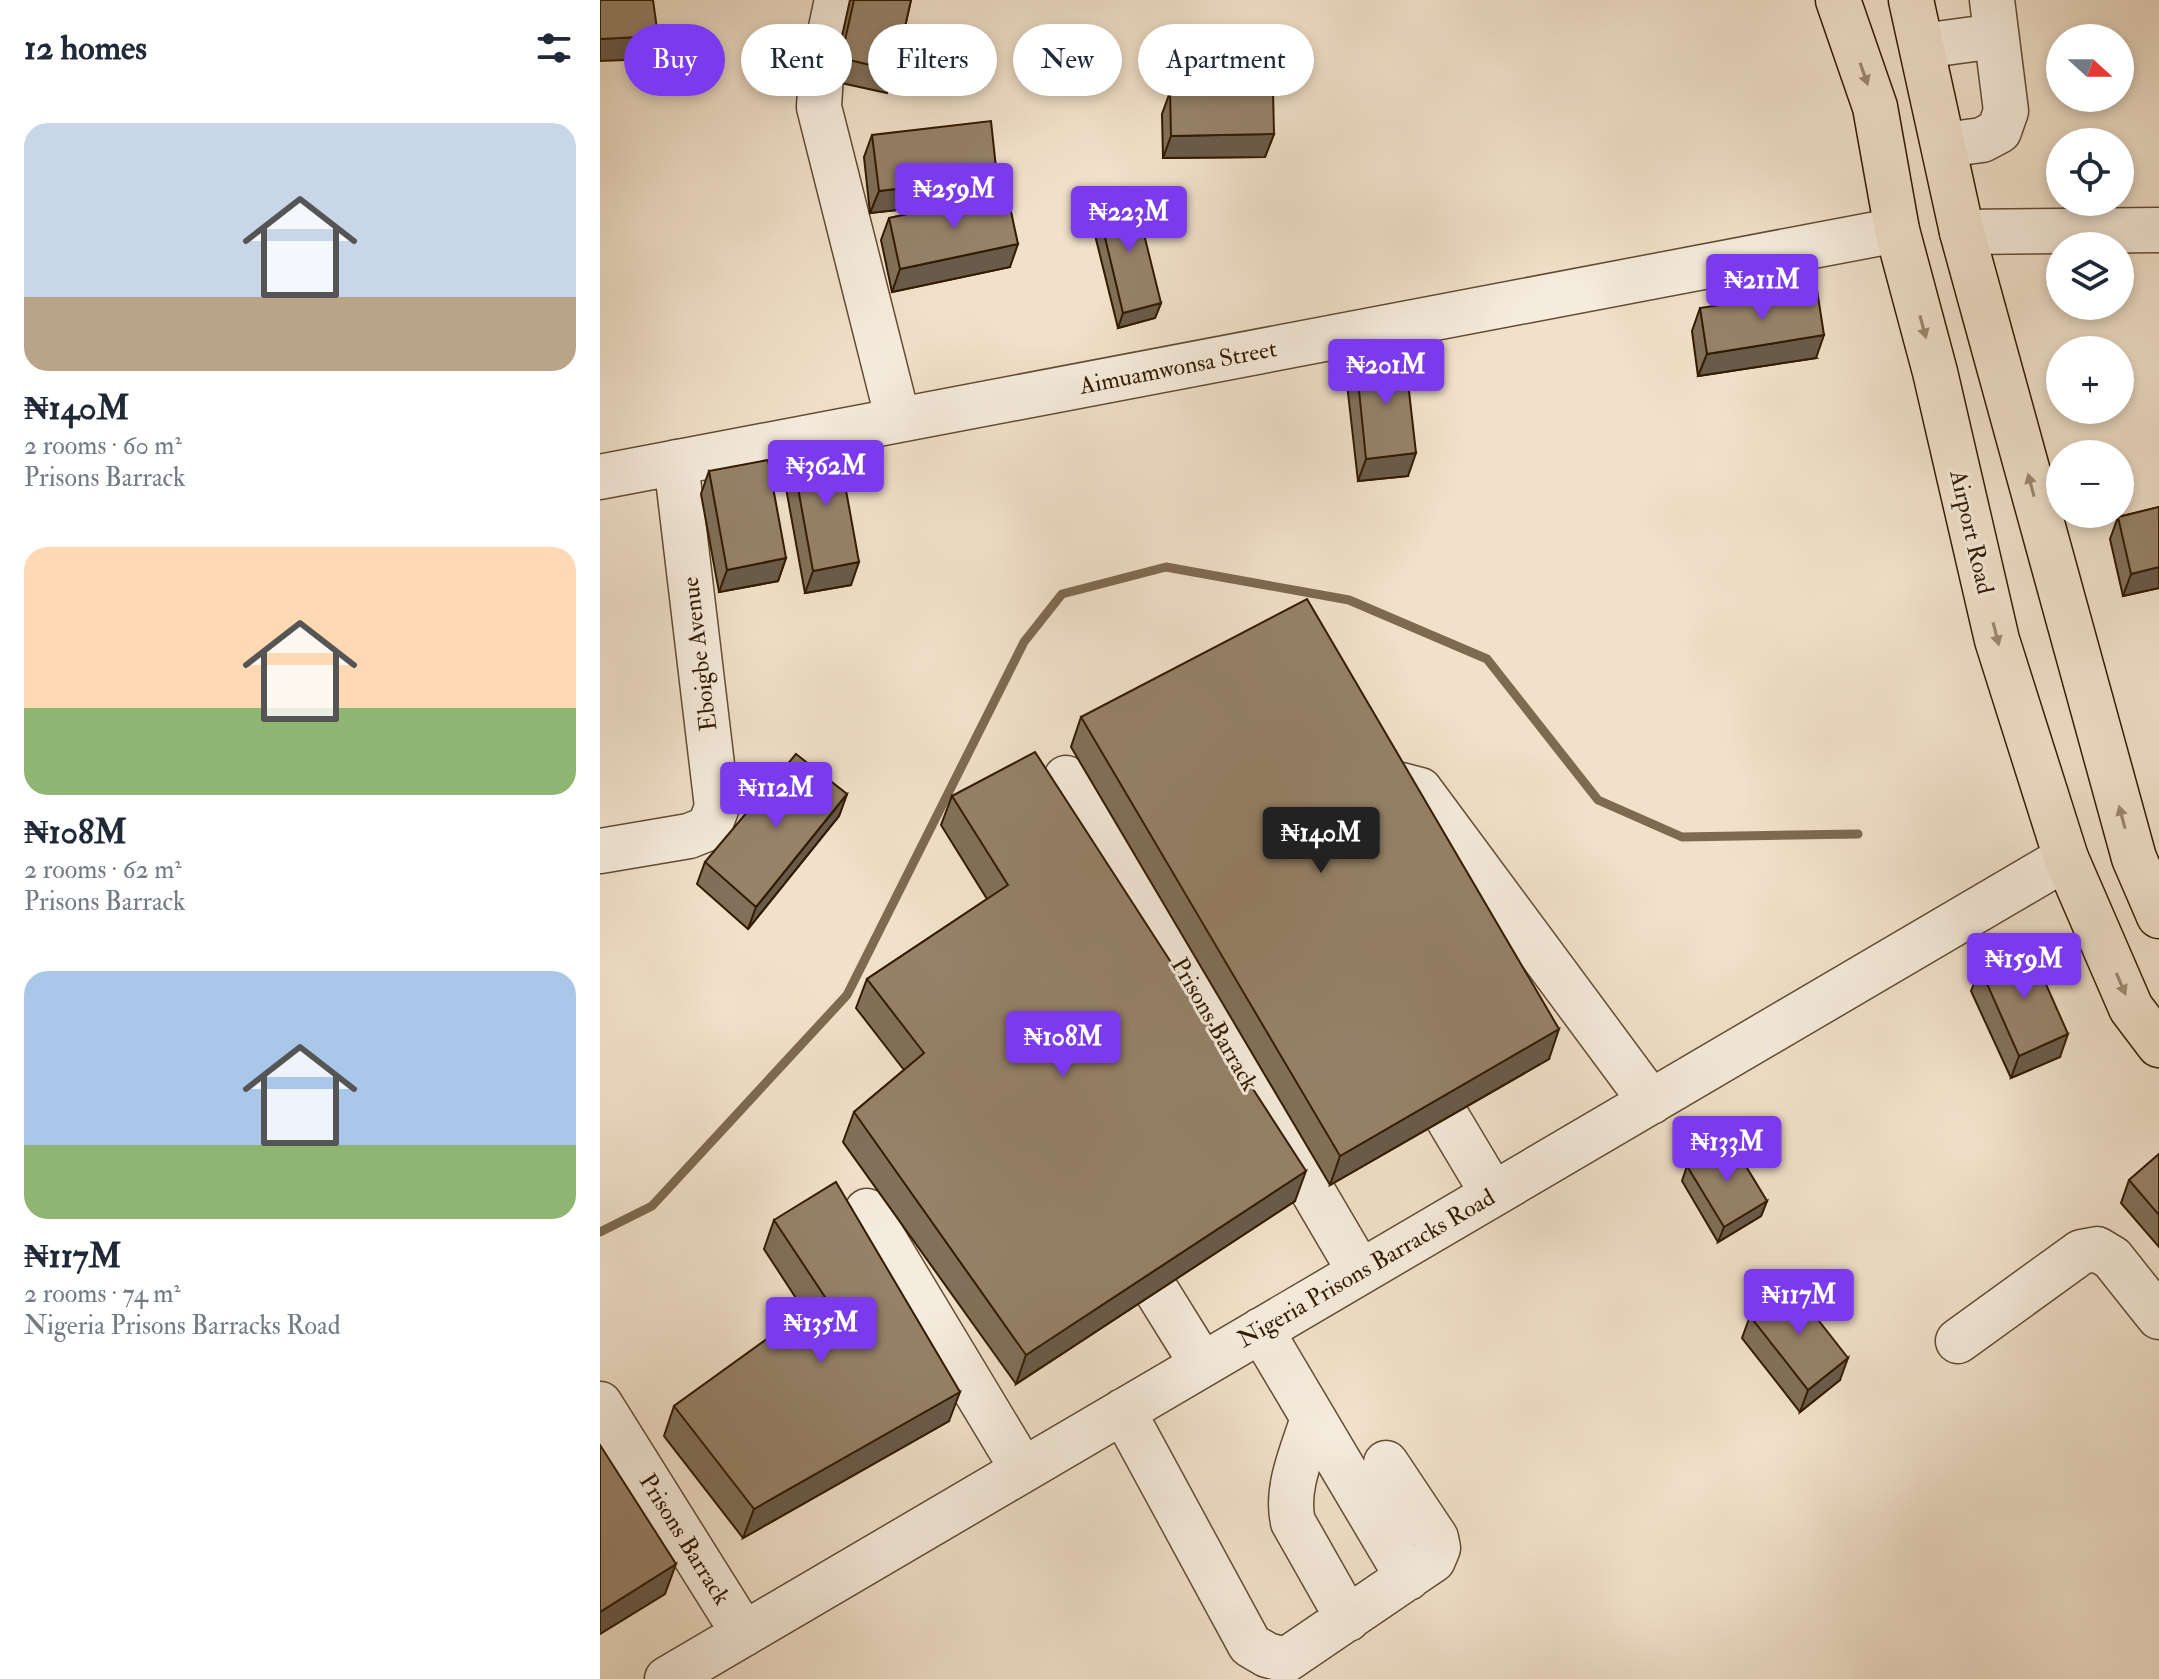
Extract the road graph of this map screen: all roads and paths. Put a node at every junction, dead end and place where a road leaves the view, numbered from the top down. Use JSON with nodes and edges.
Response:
{"nodes":[{"id":1,"x":837,"y":0,"type":"edge"},
{"id":2,"x":1838,"y":0,"type":"edge"},
{"id":3,"x":1911,"y":0,"type":"edge"},
{"id":4,"x":1994,"y":18,"type":"edge"},
{"id":5,"x":1922,"y":46,"type":"junction"},
{"id":6,"x":1944,"y":145,"type":"junction"},
{"id":7,"x":1897,"y":230,"type":"junction"},
{"id":8,"x":2159,"y":230,"type":"edge"},
{"id":9,"x":1962,"y":232,"type":"junction"},
{"id":10,"x":898,"y":420,"type":"junction"},
{"id":11,"x":676,"y":462,"type":"junction"},
{"id":12,"x":600,"y":477,"type":"edge"},
{"id":13,"x":1066,"y":778,"type":"dead end"},
{"id":14,"x":1324,"y":828,"type":"edge"},
{"id":15,"x":1109,"y":848,"type":"junction"},
{"id":16,"x":600,"y":851,"type":"edge"},
{"id":17,"x":2146,"y":854,"type":"edge"},
{"id":18,"x":2066,"y":858,"type":"junction"},
{"id":19,"x":1260,"y":864,"type":"edge"},
{"id":20,"x":1020,"y":911,"type":"edge"},
{"id":21,"x":2159,"y":916,"type":"edge"},
{"id":22,"x":1156,"y":924,"type":"junction"},
{"id":23,"x":1397,"y":1035,"type":"edge"},
{"id":24,"x":2159,"y":1045,"type":"edge"},
{"id":25,"x":1651,"y":1102,"type":"junction"},
{"id":26,"x":1493,"y":1194,"type":"junction"},
{"id":27,"x":1102,"y":1203,"type":"edge"},
{"id":28,"x":867,"y":1211,"type":"dead end"},
{"id":29,"x":1360,"y":1272,"type":"junction"},
{"id":30,"x":2159,"y":1317,"type":"edge"},
{"id":31,"x":1261,"y":1330,"type":"junction"},
{"id":32,"x":1958,"y":1341,"type":"dead end"},
{"id":33,"x":1202,"y":1364,"type":"junction"},
{"id":34,"x":600,"y":1404,"type":"edge"},
{"id":35,"x":1123,"y":1411,"type":"junction"},
{"id":36,"x":1313,"y":1418,"type":"junction"},
{"id":37,"x":1386,"y":1463,"type":"dead end"},
{"id":38,"x":1023,"y":1470,"type":"junction"},
{"id":39,"x":1408,"y":1578,"type":"junction"},
{"id":40,"x":1348,"y":1619,"type":"junction"},
{"id":41,"x":744,"y":1634,"type":"junction"},
{"id":42,"x":667,"y":1679,"type":"edge"}],
"edges":[{"from":1,"to":10,"type":"street"},
{"from":2,"to":7,"type":"main road","name":"Airport Road","one_way":true},
{"from":3,"to":5,"type":"main road"},
{"from":4,"to":5,"type":"street"},
{"from":4,"to":6,"type":"street"},
{"from":5,"to":6,"type":"main road"},
{"from":6,"to":9,"type":"main road"},
{"from":7,"to":10,"type":"street","name":"Aimuamwonsa Street"},
{"from":7,"to":18,"type":"main road","name":"Airport Road","one_way":true},
{"from":8,"to":9,"type":"street"},
{"from":17,"to":9,"type":"main road","one_way":true},
{"from":10,"to":11,"type":"street","name":"Aimuamwonsa Street"},
{"from":11,"to":12,"type":"street","name":"Aimuamwonsa Street"},
{"from":11,"to":16,"type":"street","name":"Eboigbe Avenue"},
{"from":13,"to":15,"type":"street","name":"Prisons Barrack"},
{"from":14,"to":25,"type":"street"},
{"from":15,"to":20,"type":"street"},
{"from":15,"to":22,"type":"street","name":"Prisons Barrack"},
{"from":17,"to":21,"type":"main road"},
{"from":18,"to":24,"type":"main road","name":"Airport Road","one_way":true},
{"from":18,"to":25,"type":"street","name":"Nigeria Prisons Barracks Road"},
{"from":19,"to":22,"type":"street"},
{"from":22,"to":29,"type":"street","name":"Prisons Barrack"},
{"from":23,"to":26,"type":"street"},
{"from":25,"to":26,"type":"street","name":"Nigeria Prisons Barracks Road"},
{"from":26,"to":29,"type":"street","name":"Nigeria Prisons Barracks Road"},
{"from":27,"to":33,"type":"street"},
{"from":28,"to":38,"type":"street"},
{"from":29,"to":31,"type":"street","name":"Nigeria Prisons Barracks Road"},
{"from":30,"to":32,"type":"street"},
{"from":31,"to":33,"type":"street","name":"Nigeria Prisons Barracks Road"},
{"from":31,"to":36,"type":"street"},
{"from":33,"to":35,"type":"street","name":"Nigeria Prisons Barracks Road"},
{"from":34,"to":41,"type":"street","name":"Prisons Barrack"},
{"from":35,"to":38,"type":"street","name":"Nigeria Prisons Barracks Road"},
{"from":35,"to":40,"type":"street"},
{"from":36,"to":39,"type":"street"},
{"from":36,"to":40,"type":"street"},
{"from":37,"to":39,"type":"street"},
{"from":38,"to":41,"type":"street","name":"Nigeria Prisons Barracks Road"},
{"from":39,"to":40,"type":"street"},
{"from":41,"to":42,"type":"street","name":"Nigeria Prisons Barracks Road"}]}
